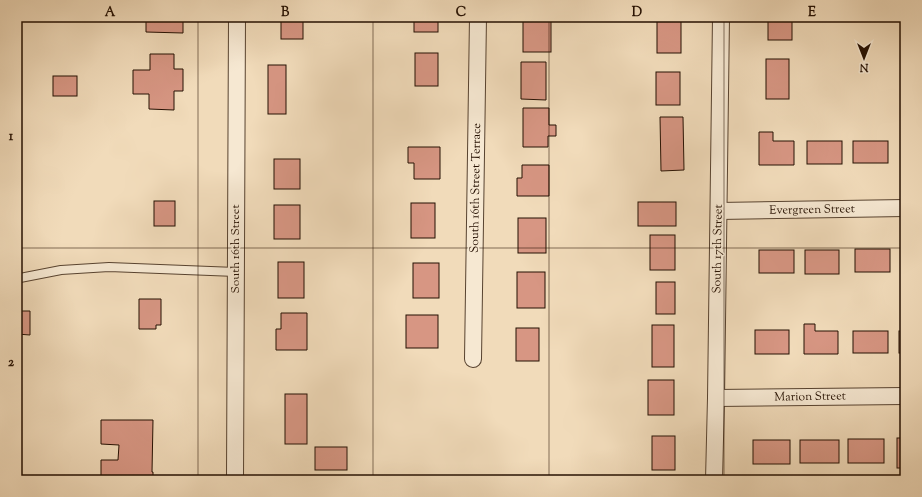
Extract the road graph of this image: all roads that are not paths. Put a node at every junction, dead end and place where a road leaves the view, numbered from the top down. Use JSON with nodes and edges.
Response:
{"nodes":[{"id":1,"x":237,"y":17,"type":"edge"},
{"id":2,"x":478,"y":17,"type":"edge"},
{"id":3,"x":721,"y":17,"type":"edge"},
{"id":4,"x":905,"y":208,"type":"edge"},
{"id":5,"x":719,"y":211,"type":"junction"},
{"id":6,"x":236,"y":272,"type":"junction"},
{"id":7,"x":17,"y":280,"type":"edge"},
{"id":8,"x":473,"y":359,"type":"dead end"},
{"id":9,"x":905,"y":396,"type":"edge"},
{"id":10,"x":716,"y":398,"type":"junction"},
{"id":11,"x":235,"y":480,"type":"edge"},
{"id":12,"x":714,"y":480,"type":"edge"}],
"edges":[{"from":1,"to":6,"type":"street","name":"South 16th Street"},
{"from":2,"to":8,"type":"street","name":"South 16th Street Terrace"},
{"from":3,"to":5,"type":"street","name":"South 17th Street"},
{"from":4,"to":5,"type":"street","name":"Evergreen Street"},
{"from":5,"to":10,"type":"street","name":"South 17th Street"},
{"from":6,"to":7,"type":"lane"},
{"from":6,"to":11,"type":"street","name":"South 16th Street"},
{"from":9,"to":10,"type":"street","name":"Marion Street"},
{"from":10,"to":12,"type":"street","name":"South 17th Street"}]}
